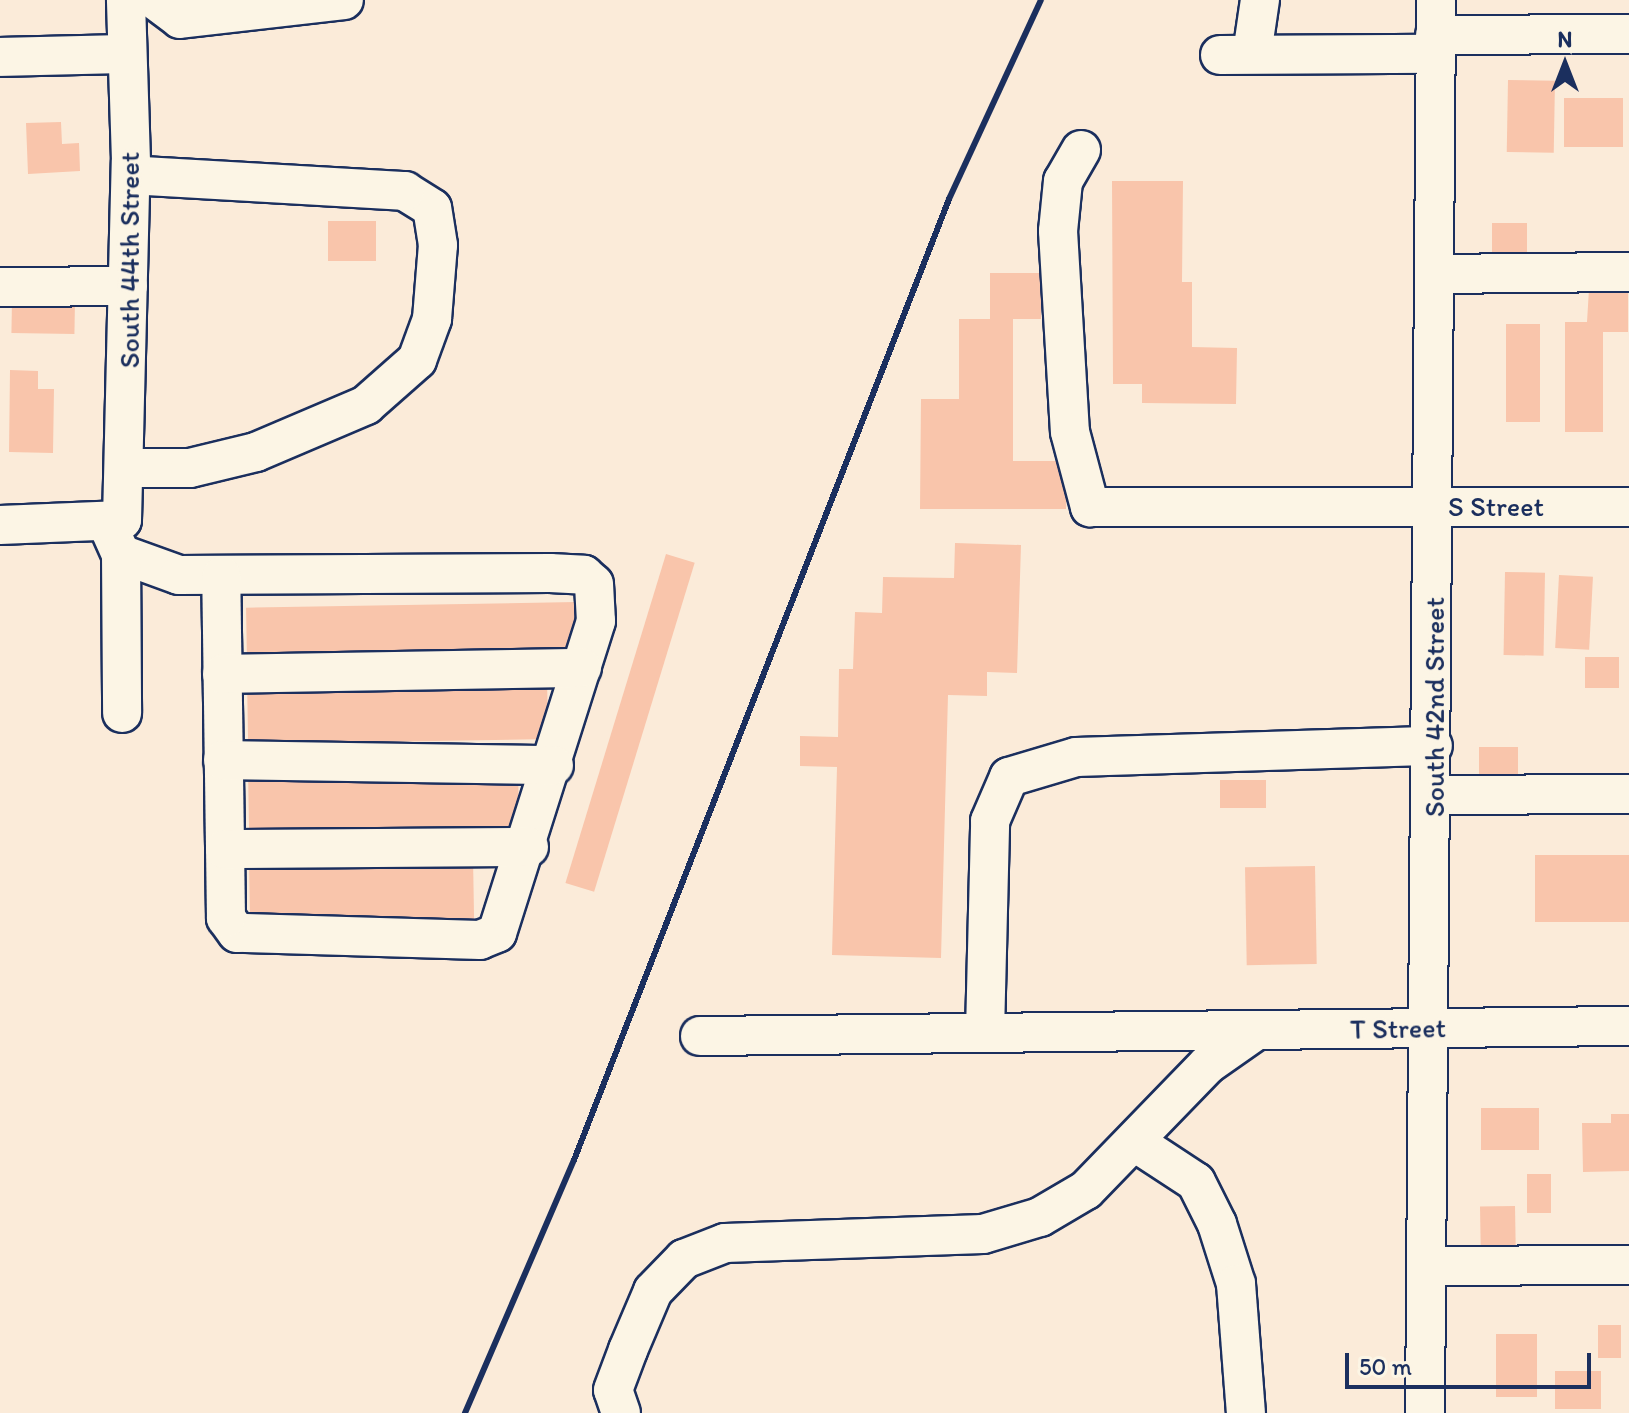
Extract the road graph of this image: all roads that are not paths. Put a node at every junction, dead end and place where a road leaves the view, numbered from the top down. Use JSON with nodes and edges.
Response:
{"nodes":[{"id":1,"x":126,"y":0,"type":"edge"},
{"id":2,"x":155,"y":0,"type":"edge"},
{"id":3,"x":344,"y":0,"type":"edge"},
{"id":4,"x":1260,"y":0,"type":"edge"},
{"id":5,"x":1435,"y":30,"type":"edge"},
{"id":6,"x":1629,"y":34,"type":"edge"},
{"id":7,"x":125,"y":54,"type":"junction"},
{"id":8,"x":0,"y":57,"type":"edge"},
{"id":9,"x":1081,"y":150,"type":"dead end"},
{"id":10,"x":131,"y":175,"type":"junction"},
{"id":11,"x":1629,"y":272,"type":"edge"},
{"id":12,"x":1435,"y":274,"type":"junction"},
{"id":13,"x":128,"y":286,"type":"junction"},
{"id":14,"x":0,"y":287,"type":"edge"},
{"id":15,"x":125,"y":468,"type":"junction"},
{"id":16,"x":1434,"y":506,"type":"junction"},
{"id":17,"x":1629,"y":507,"type":"edge"},
{"id":18,"x":0,"y":525,"type":"edge"},
{"id":19,"x":116,"y":532,"type":"junction"},
{"id":20,"x":221,"y":576,"type":"junction"},
{"id":21,"x":582,"y":668,"type":"junction"},
{"id":22,"x":222,"y":674,"type":"junction"},
{"id":23,"x":122,"y":713,"type":"dead end"},
{"id":24,"x":1433,"y":746,"type":"junction"},
{"id":25,"x":223,"y":760,"type":"junction"},
{"id":26,"x":554,"y":765,"type":"junction"},
{"id":27,"x":1629,"y":794,"type":"edge"},
{"id":28,"x":1433,"y":795,"type":"junction"},
{"id":29,"x":529,"y":847,"type":"junction"},
{"id":30,"x":225,"y":849,"type":"junction"},
{"id":31,"x":1629,"y":1026,"type":"edge"},
{"id":32,"x":1432,"y":1027,"type":"junction"},
{"id":33,"x":1257,"y":1030,"type":"junction"},
{"id":34,"x":985,"y":1033,"type":"junction"},
{"id":35,"x":700,"y":1036,"type":"dead end"},
{"id":36,"x":1138,"y":1144,"type":"junction"},
{"id":37,"x":1629,"y":1265,"type":"edge"},
{"id":38,"x":1426,"y":1266,"type":"junction"},
{"id":39,"x":612,"y":1405,"type":"edge"},
{"id":40,"x":1246,"y":1413,"type":"edge"},
{"id":41,"x":1425,"y":1413,"type":"edge"}],
"edges":[{"from":1,"to":7,"type":"street","name":"South 44th Street"},
{"from":2,"to":3,"type":"street"},
{"from":4,"to":5,"type":"street"},
{"from":5,"to":6,"type":"street"},
{"from":5,"to":12,"type":"street","name":"South 42nd Street"},
{"from":7,"to":8,"type":"street"},
{"from":7,"to":10,"type":"street","name":"South 44th Street"},
{"from":9,"to":16,"type":"street","name":"S Street"},
{"from":10,"to":13,"type":"street","name":"South 44th Street"},
{"from":10,"to":15,"type":"street"},
{"from":11,"to":12,"type":"street"},
{"from":12,"to":16,"type":"street","name":"South 42nd Street"},
{"from":13,"to":14,"type":"street"},
{"from":13,"to":15,"type":"street","name":"South 44th Street"},
{"from":15,"to":19,"type":"street","name":"South 44th Street"},
{"from":16,"to":17,"type":"street","name":"S Street"},
{"from":16,"to":24,"type":"street","name":"South 42nd Street"},
{"from":18,"to":19,"type":"street"},
{"from":19,"to":20,"type":"street"},
{"from":19,"to":23,"type":"street","name":"South 44th Street"},
{"from":20,"to":21,"type":"street"},
{"from":20,"to":22,"type":"street"},
{"from":21,"to":22,"type":"street"},
{"from":21,"to":26,"type":"street"},
{"from":22,"to":25,"type":"street"},
{"from":24,"to":28,"type":"street","name":"South 42nd Street"},
{"from":24,"to":34,"type":"street"},
{"from":25,"to":26,"type":"street"},
{"from":25,"to":30,"type":"street"},
{"from":26,"to":29,"type":"street"},
{"from":27,"to":28,"type":"street"},
{"from":28,"to":32,"type":"street","name":"South 42nd Street"},
{"from":29,"to":30,"type":"street"},
{"from":29,"to":30,"type":"street"},
{"from":31,"to":32,"type":"street","name":"T Street"},
{"from":32,"to":33,"type":"street","name":"T Street"},
{"from":32,"to":38,"type":"street","name":"South 42nd Street"},
{"from":33,"to":34,"type":"street","name":"T Street"},
{"from":33,"to":36,"type":"street"},
{"from":34,"to":35,"type":"street","name":"T Street"},
{"from":36,"to":39,"type":"street"},
{"from":36,"to":40,"type":"street"},
{"from":37,"to":38,"type":"street"},
{"from":38,"to":41,"type":"street","name":"South 42nd Street"}]}
